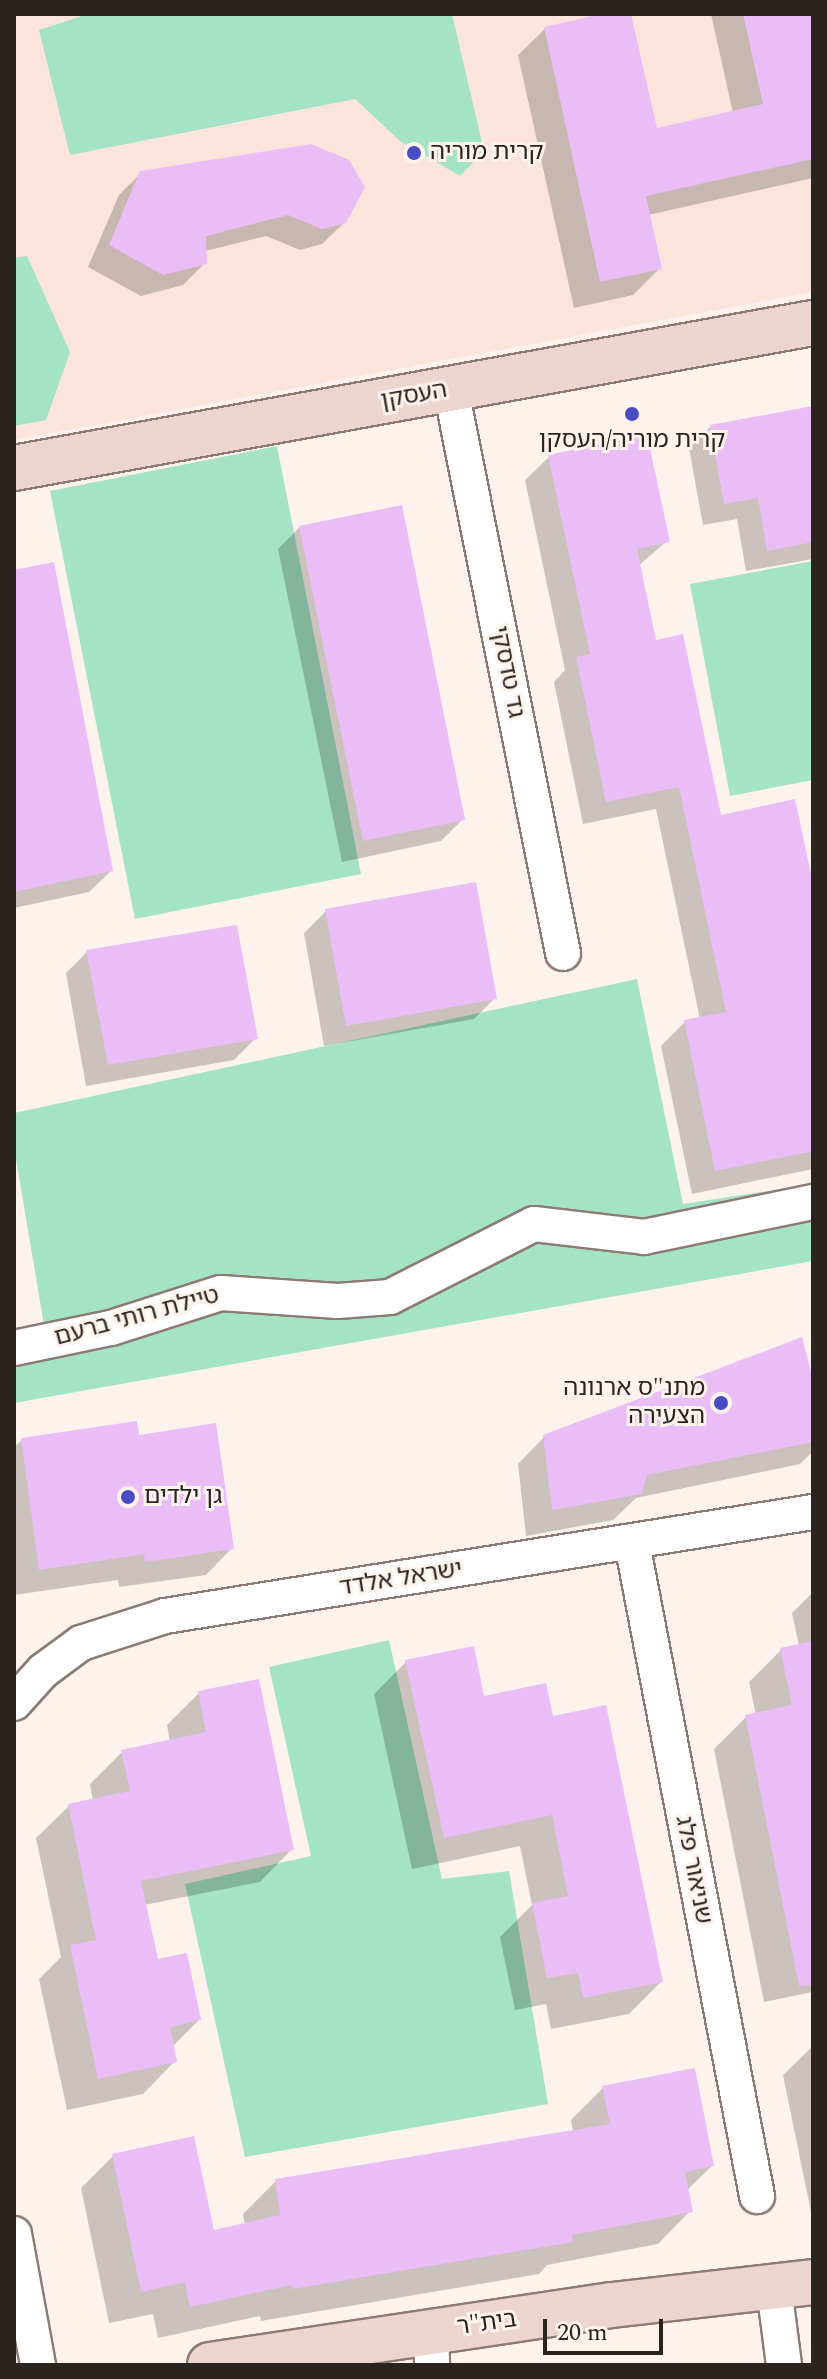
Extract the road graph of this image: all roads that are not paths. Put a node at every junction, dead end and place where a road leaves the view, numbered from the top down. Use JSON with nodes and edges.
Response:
{"nodes":[{"id":1,"x":813,"y":323,"type":"edge"},
{"id":2,"x":451,"y":390,"type":"junction"},
{"id":3,"x":14,"y":468,"type":"edge"},
{"id":4,"x":563,"y":953,"type":"dead end"},
{"id":5,"x":813,"y":1202,"type":"edge"},
{"id":6,"x":14,"y":1348,"type":"edge"},
{"id":7,"x":813,"y":1512,"type":"edge"},
{"id":8,"x":632,"y":1543,"type":"junction"},
{"id":9,"x":14,"y":1703,"type":"edge"},
{"id":10,"x":757,"y":2196,"type":"dead end"},
{"id":11,"x":14,"y":2234,"type":"edge"},
{"id":12,"x":793,"y":2285,"type":"edge"},
{"id":13,"x":432,"y":2348,"type":"edge"},
{"id":14,"x":38,"y":2365,"type":"edge"},
{"id":15,"x":210,"y":2365,"type":"edge"},
{"id":16,"x":784,"y":2365,"type":"edge"}],
"edges":[{"from":1,"to":2,"type":"street","name":"העסקן"},
{"from":2,"to":3,"type":"street","name":"העסקן"},
{"from":2,"to":4,"type":"street","name":"גד טדסקי"},
{"from":5,"to":6,"type":"street","name":"טיילת רותי ברעם"},
{"from":7,"to":8,"type":"street","name":"ישראל אלדד"},
{"from":8,"to":9,"type":"street","name":"ישראל אלדד"},
{"from":8,"to":10,"type":"street","name":"שניאור פלג"},
{"from":11,"to":14,"type":"street"},
{"from":12,"to":13,"type":"street","name":"בית\"ר"},
{"from":12,"to":16,"type":"street"},
{"from":13,"to":15,"type":"street","name":"בית\"ר"}]}
